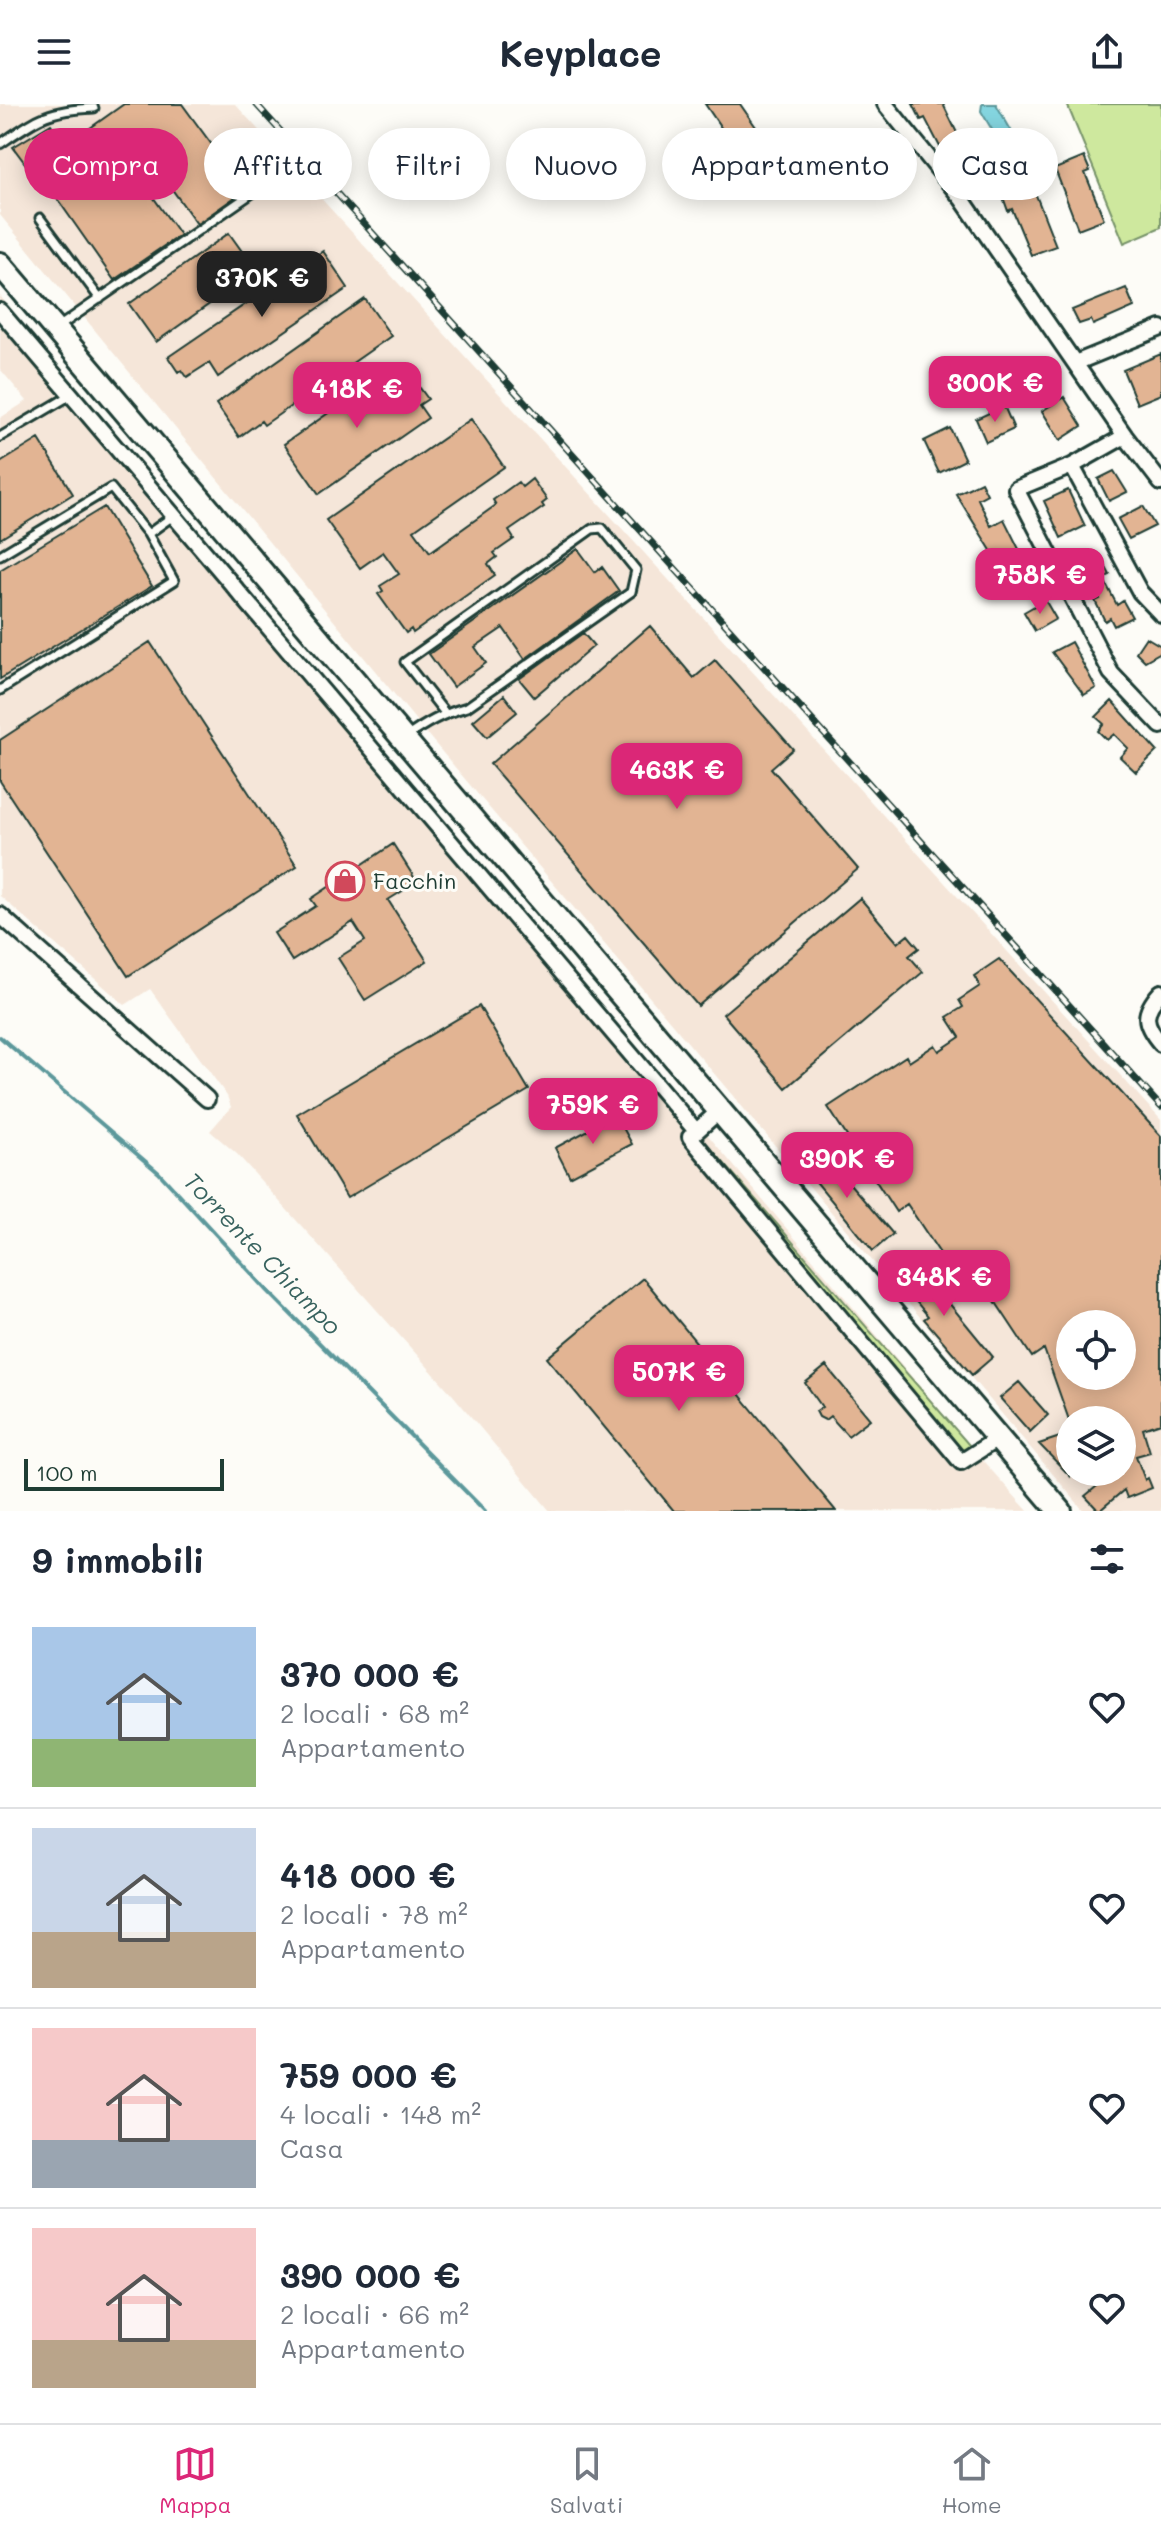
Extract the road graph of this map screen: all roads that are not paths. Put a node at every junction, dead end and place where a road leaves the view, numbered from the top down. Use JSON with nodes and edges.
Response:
{"nodes":[{"id":1,"x":885,"y":104,"type":"edge"},
{"id":2,"x":94,"y":108,"type":"dead end"},
{"id":3,"x":0,"y":144,"type":"edge"},
{"id":4,"x":242,"y":200,"type":"edge"},
{"id":5,"x":40,"y":218,"type":"dead end"},
{"id":6,"x":0,"y":264,"type":"edge"},
{"id":7,"x":100,"y":299,"type":"junction"},
{"id":8,"x":0,"y":311,"type":"edge"},
{"id":9,"x":1161,"y":328,"type":"edge"},
{"id":10,"x":55,"y":329,"type":"junction"},
{"id":11,"x":1075,"y":363,"type":"junction"},
{"id":12,"x":71,"y":395,"type":"junction"},
{"id":13,"x":1125,"y":436,"type":"junction"},
{"id":14,"x":0,"y":437,"type":"edge"},
{"id":15,"x":1072,"y":466,"type":"junction"},
{"id":16,"x":1161,"y":483,"type":"edge"},
{"id":17,"x":173,"y":516,"type":"junction"},
{"id":18,"x":148,"y":534,"type":"junction"},
{"id":19,"x":0,"y":555,"type":"edge"},
{"id":20,"x":1161,"y":614,"type":"edge"},
{"id":21,"x":0,"y":690,"type":"edge"},
{"id":22,"x":445,"y":713,"type":"junction"},
{"id":23,"x":1161,"y":726,"type":"edge"},
{"id":24,"x":404,"y":739,"type":"junction"},
{"id":25,"x":0,"y":915,"type":"edge"},
{"id":26,"x":1161,"y":992,"type":"edge"},
{"id":27,"x":1161,"y":1044,"type":"edge"},
{"id":28,"x":207,"y":1099,"type":"dead end"},
{"id":29,"x":719,"y":1111,"type":"junction"},
{"id":30,"x":696,"y":1131,"type":"junction"},
{"id":31,"x":997,"y":1439,"type":"junction"},
{"id":32,"x":1060,"y":1511,"type":"edge"}],
"edges":[{"from":1,"to":11,"type":"street"},
{"from":2,"to":3,"type":"lane"},
{"from":4,"to":7,"type":"lane"},
{"from":5,"to":7,"type":"lane"},
{"from":6,"to":10,"type":"main road"},
{"from":7,"to":10,"type":"lane"},
{"from":8,"to":12,"type":"street"},
{"from":9,"to":11,"type":"street"},
{"from":10,"to":24,"type":"main road"},
{"from":11,"to":13,"type":"street"},
{"from":12,"to":14,"type":"lane"},
{"from":12,"to":17,"type":"street"},
{"from":13,"to":15,"type":"street"},
{"from":13,"to":16,"type":"street"},
{"from":15,"to":20,"type":"street"},
{"from":15,"to":23,"type":"street"},
{"from":17,"to":18,"type":"lane"},
{"from":17,"to":30,"type":"street"},
{"from":18,"to":19,"type":"lane"},
{"from":18,"to":21,"type":"lane"},
{"from":22,"to":22,"type":"lane"},
{"from":22,"to":24,"type":"lane"},
{"from":24,"to":29,"type":"main road"},
{"from":25,"to":28,"type":"street"},
{"from":26,"to":27,"type":"street"},
{"from":29,"to":30,"type":"street"},
{"from":29,"to":31,"type":"main road"},
{"from":30,"to":31,"type":"street"},
{"from":31,"to":32,"type":"main road"}]}
